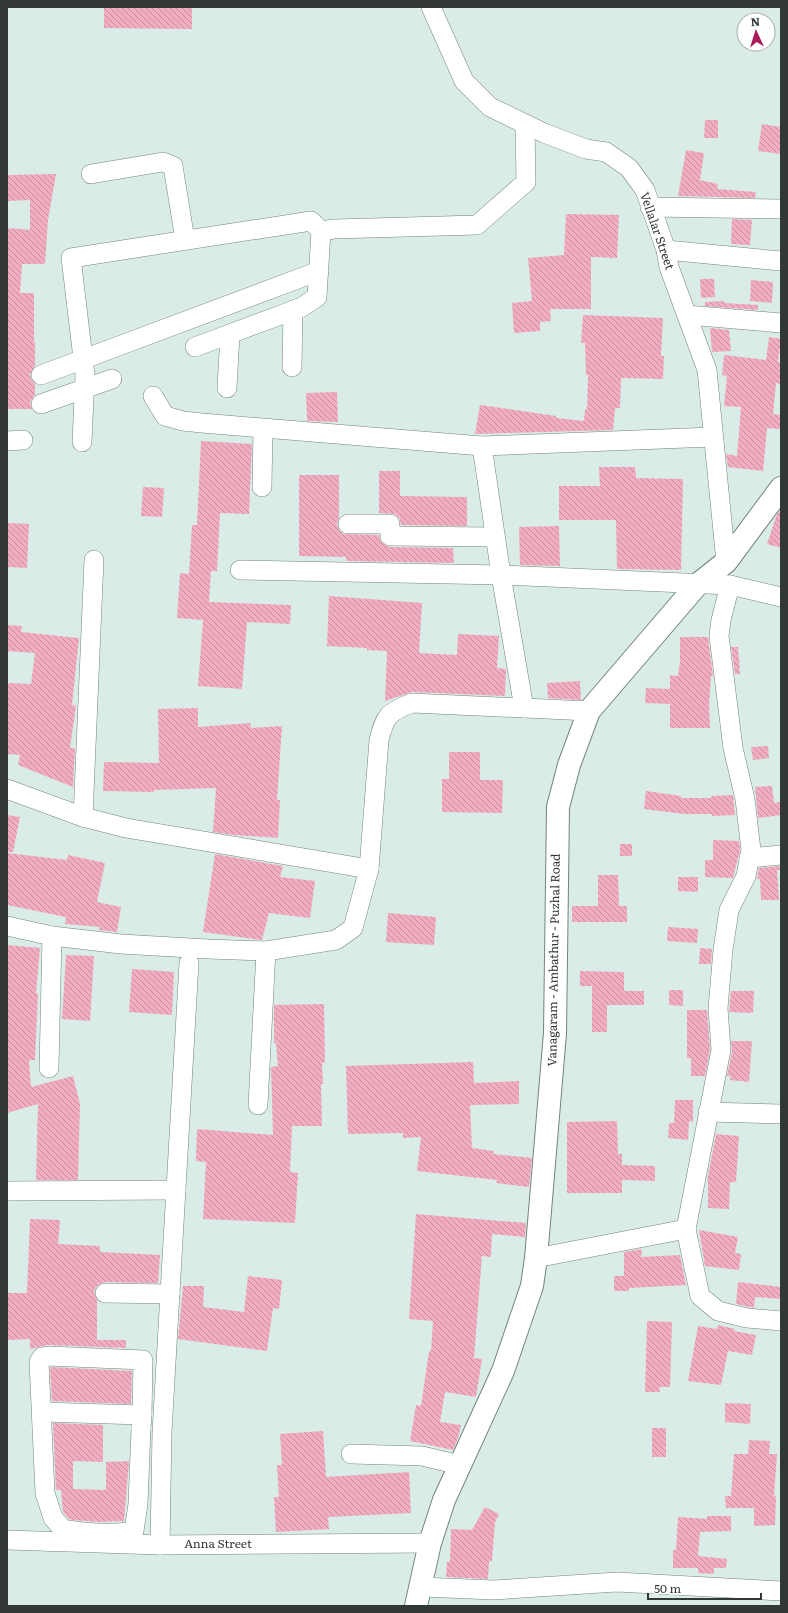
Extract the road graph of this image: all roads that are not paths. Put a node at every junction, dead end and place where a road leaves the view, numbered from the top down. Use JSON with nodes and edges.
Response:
{"nodes":[{"id":1,"x":431,"y":7,"type":"edge"},
{"id":2,"x":525,"y":124,"type":"junction"},
{"id":3,"x":91,"y":174,"type":"dead end"},
{"id":4,"x":650,"y":207,"type":"junction"},
{"id":5,"x":781,"y":209,"type":"edge"},
{"id":6,"x":320,"y":231,"type":"junction"},
{"id":7,"x":185,"y":240,"type":"junction"},
{"id":8,"x":666,"y":250,"type":"junction"},
{"id":9,"x":781,"y":261,"type":"edge"},
{"id":10,"x":319,"y":270,"type":"junction"},
{"id":11,"x":293,"y":310,"type":"junction"},
{"id":12,"x":687,"y":315,"type":"junction"},
{"id":13,"x":781,"y":323,"type":"edge"},
{"id":14,"x":230,"y":334,"type":"junction"},
{"id":15,"x":195,"y":347,"type":"dead end"},
{"id":16,"x":82,"y":359,"type":"junction"},
{"id":17,"x":292,"y":367,"type":"dead end"},
{"id":18,"x":41,"y":375,"type":"dead end"},
{"id":19,"x":112,"y":379,"type":"dead end"},
{"id":20,"x":227,"y":388,"type":"dead end"},
{"id":21,"x":84,"y":389,"type":"junction"},
{"id":22,"x":153,"y":396,"type":"dead end"},
{"id":23,"x":41,"y":404,"type":"dead end"},
{"id":24,"x":263,"y":429,"type":"junction"},
{"id":25,"x":713,"y":437,"type":"junction"},
{"id":26,"x":82,"y":442,"type":"dead end"},
{"id":27,"x":482,"y":446,"type":"junction"},
{"id":28,"x":262,"y":487,"type":"dead end"},
{"id":29,"x":781,"y":488,"type":"edge"},
{"id":30,"x":348,"y":524,"type":"dead end"},
{"id":31,"x":495,"y":537,"type":"junction"},
{"id":32,"x":94,"y":560,"type":"dead end"},
{"id":33,"x":726,"y":562,"type":"junction"},
{"id":34,"x":240,"y":570,"type":"dead end"},
{"id":35,"x":501,"y":575,"type":"junction"},
{"id":36,"x":696,"y":585,"type":"junction"},
{"id":37,"x":730,"y":586,"type":"junction"},
{"id":38,"x":781,"y":597,"type":"edge"},
{"id":39,"x":524,"y":708,"type":"junction"},
{"id":40,"x":589,"y":711,"type":"junction"},
{"id":41,"x":7,"y":789,"type":"edge"},
{"id":42,"x":83,"y":817,"type":"junction"},
{"id":43,"x":781,"y":855,"type":"edge"},
{"id":44,"x":750,"y":858,"type":"junction"},
{"id":45,"x":369,"y":869,"type":"junction"},
{"id":46,"x":7,"y":926,"type":"edge"},
{"id":47,"x":52,"y":936,"type":"junction"},
{"id":48,"x":266,"y":951,"type":"junction"},
{"id":49,"x":189,"y":963,"type":"dead end"},
{"id":50,"x":49,"y":1068,"type":"dead end"},
{"id":51,"x":258,"y":1105,"type":"dead end"},
{"id":52,"x":708,"y":1112,"type":"junction"},
{"id":53,"x":781,"y":1114,"type":"edge"},
{"id":54,"x":176,"y":1190,"type":"junction"},
{"id":55,"x":7,"y":1192,"type":"edge"},
{"id":56,"x":686,"y":1229,"type":"junction"},
{"id":57,"x":536,"y":1258,"type":"junction"},
{"id":58,"x":105,"y":1293,"type":"dead end"},
{"id":59,"x":170,"y":1294,"type":"junction"},
{"id":60,"x":781,"y":1321,"type":"edge"},
{"id":61,"x":42,"y":1412,"type":"junction"},
{"id":62,"x":142,"y":1422,"type":"junction"},
{"id":63,"x":162,"y":1428,"type":"junction"},
{"id":64,"x":351,"y":1454,"type":"dead end"},
{"id":65,"x":460,"y":1465,"type":"junction"},
{"id":66,"x":7,"y":1540,"type":"edge"},
{"id":67,"x":430,"y":1543,"type":"junction"},
{"id":68,"x":160,"y":1545,"type":"junction"},
{"id":69,"x":781,"y":1591,"type":"edge"},
{"id":70,"x":418,"y":1596,"type":"edge"}],
"edges":[{"from":1,"to":2,"type":"street","name":"Vellalar Street"},
{"from":2,"to":4,"type":"street","name":"Vellalar Street"},
{"from":2,"to":6,"type":"street"},
{"from":3,"to":7,"type":"street"},
{"from":4,"to":5,"type":"street"},
{"from":4,"to":8,"type":"street","name":"Vellalar Street"},
{"from":6,"to":7,"type":"street"},
{"from":6,"to":10,"type":"street"},
{"from":7,"to":16,"type":"street"},
{"from":8,"to":9,"type":"street"},
{"from":8,"to":12,"type":"street","name":"Vellalar Street"},
{"from":10,"to":11,"type":"street"},
{"from":10,"to":16,"type":"street"},
{"from":11,"to":14,"type":"street"},
{"from":11,"to":17,"type":"street"},
{"from":12,"to":13,"type":"street"},
{"from":12,"to":25,"type":"street","name":"Vellalar Street"},
{"from":14,"to":15,"type":"street"},
{"from":14,"to":20,"type":"street"},
{"from":16,"to":18,"type":"street"},
{"from":16,"to":21,"type":"street"},
{"from":19,"to":21,"type":"street"},
{"from":21,"to":23,"type":"street"},
{"from":21,"to":26,"type":"street"},
{"from":22,"to":24,"type":"street"},
{"from":24,"to":27,"type":"street"},
{"from":24,"to":28,"type":"street"},
{"from":25,"to":27,"type":"street"},
{"from":25,"to":33,"type":"street","name":"Vellalar Street"},
{"from":27,"to":31,"type":"street"},
{"from":29,"to":33,"type":"main road","name":"Vanagaram - Ambathur - Puzhal Road"},
{"from":30,"to":31,"type":"street"},
{"from":31,"to":35,"type":"street"},
{"from":32,"to":42,"type":"street"},
{"from":33,"to":36,"type":"main road","name":"Vanagaram - Ambathur - Puzhal Road"},
{"from":34,"to":35,"type":"street"},
{"from":35,"to":36,"type":"street"},
{"from":35,"to":39,"type":"street"},
{"from":36,"to":37,"type":"street"},
{"from":36,"to":40,"type":"main road","name":"Vanagaram - Ambathur - Puzhal Road"},
{"from":37,"to":38,"type":"street"},
{"from":37,"to":44,"type":"street"},
{"from":39,"to":40,"type":"street"},
{"from":39,"to":45,"type":"street"},
{"from":40,"to":57,"type":"main road","name":"Vanagaram - Ambathur - Puzhal Road"},
{"from":41,"to":42,"type":"street"},
{"from":42,"to":45,"type":"street"},
{"from":43,"to":44,"type":"street"},
{"from":44,"to":52,"type":"street"},
{"from":45,"to":48,"type":"street"},
{"from":46,"to":47,"type":"street"},
{"from":47,"to":48,"type":"street"},
{"from":47,"to":50,"type":"street"},
{"from":48,"to":51,"type":"street"},
{"from":49,"to":54,"type":"street"},
{"from":52,"to":53,"type":"street"},
{"from":52,"to":56,"type":"street"},
{"from":54,"to":55,"type":"street"},
{"from":54,"to":59,"type":"street"},
{"from":56,"to":57,"type":"street"},
{"from":56,"to":60,"type":"street"},
{"from":57,"to":65,"type":"main road","name":"Vanagaram - Ambathur - Puzhal Road"},
{"from":58,"to":59,"type":"street"},
{"from":59,"to":63,"type":"street"},
{"from":61,"to":62,"type":"street"},
{"from":61,"to":62,"type":"street"},
{"from":61,"to":62,"type":"street"},
{"from":62,"to":63,"type":"street"},
{"from":63,"to":68,"type":"street"},
{"from":64,"to":65,"type":"street"},
{"from":65,"to":67,"type":"main road","name":"Vanagaram - Ambathur - Puzhal Road"},
{"from":66,"to":68,"type":"street","name":"Anna Street"},
{"from":67,"to":68,"type":"street","name":"Anna Street"},
{"from":67,"to":70,"type":"main road","name":"Vanagaram - Ambathur - Puzhal Road"},
{"from":69,"to":70,"type":"street"}]}
